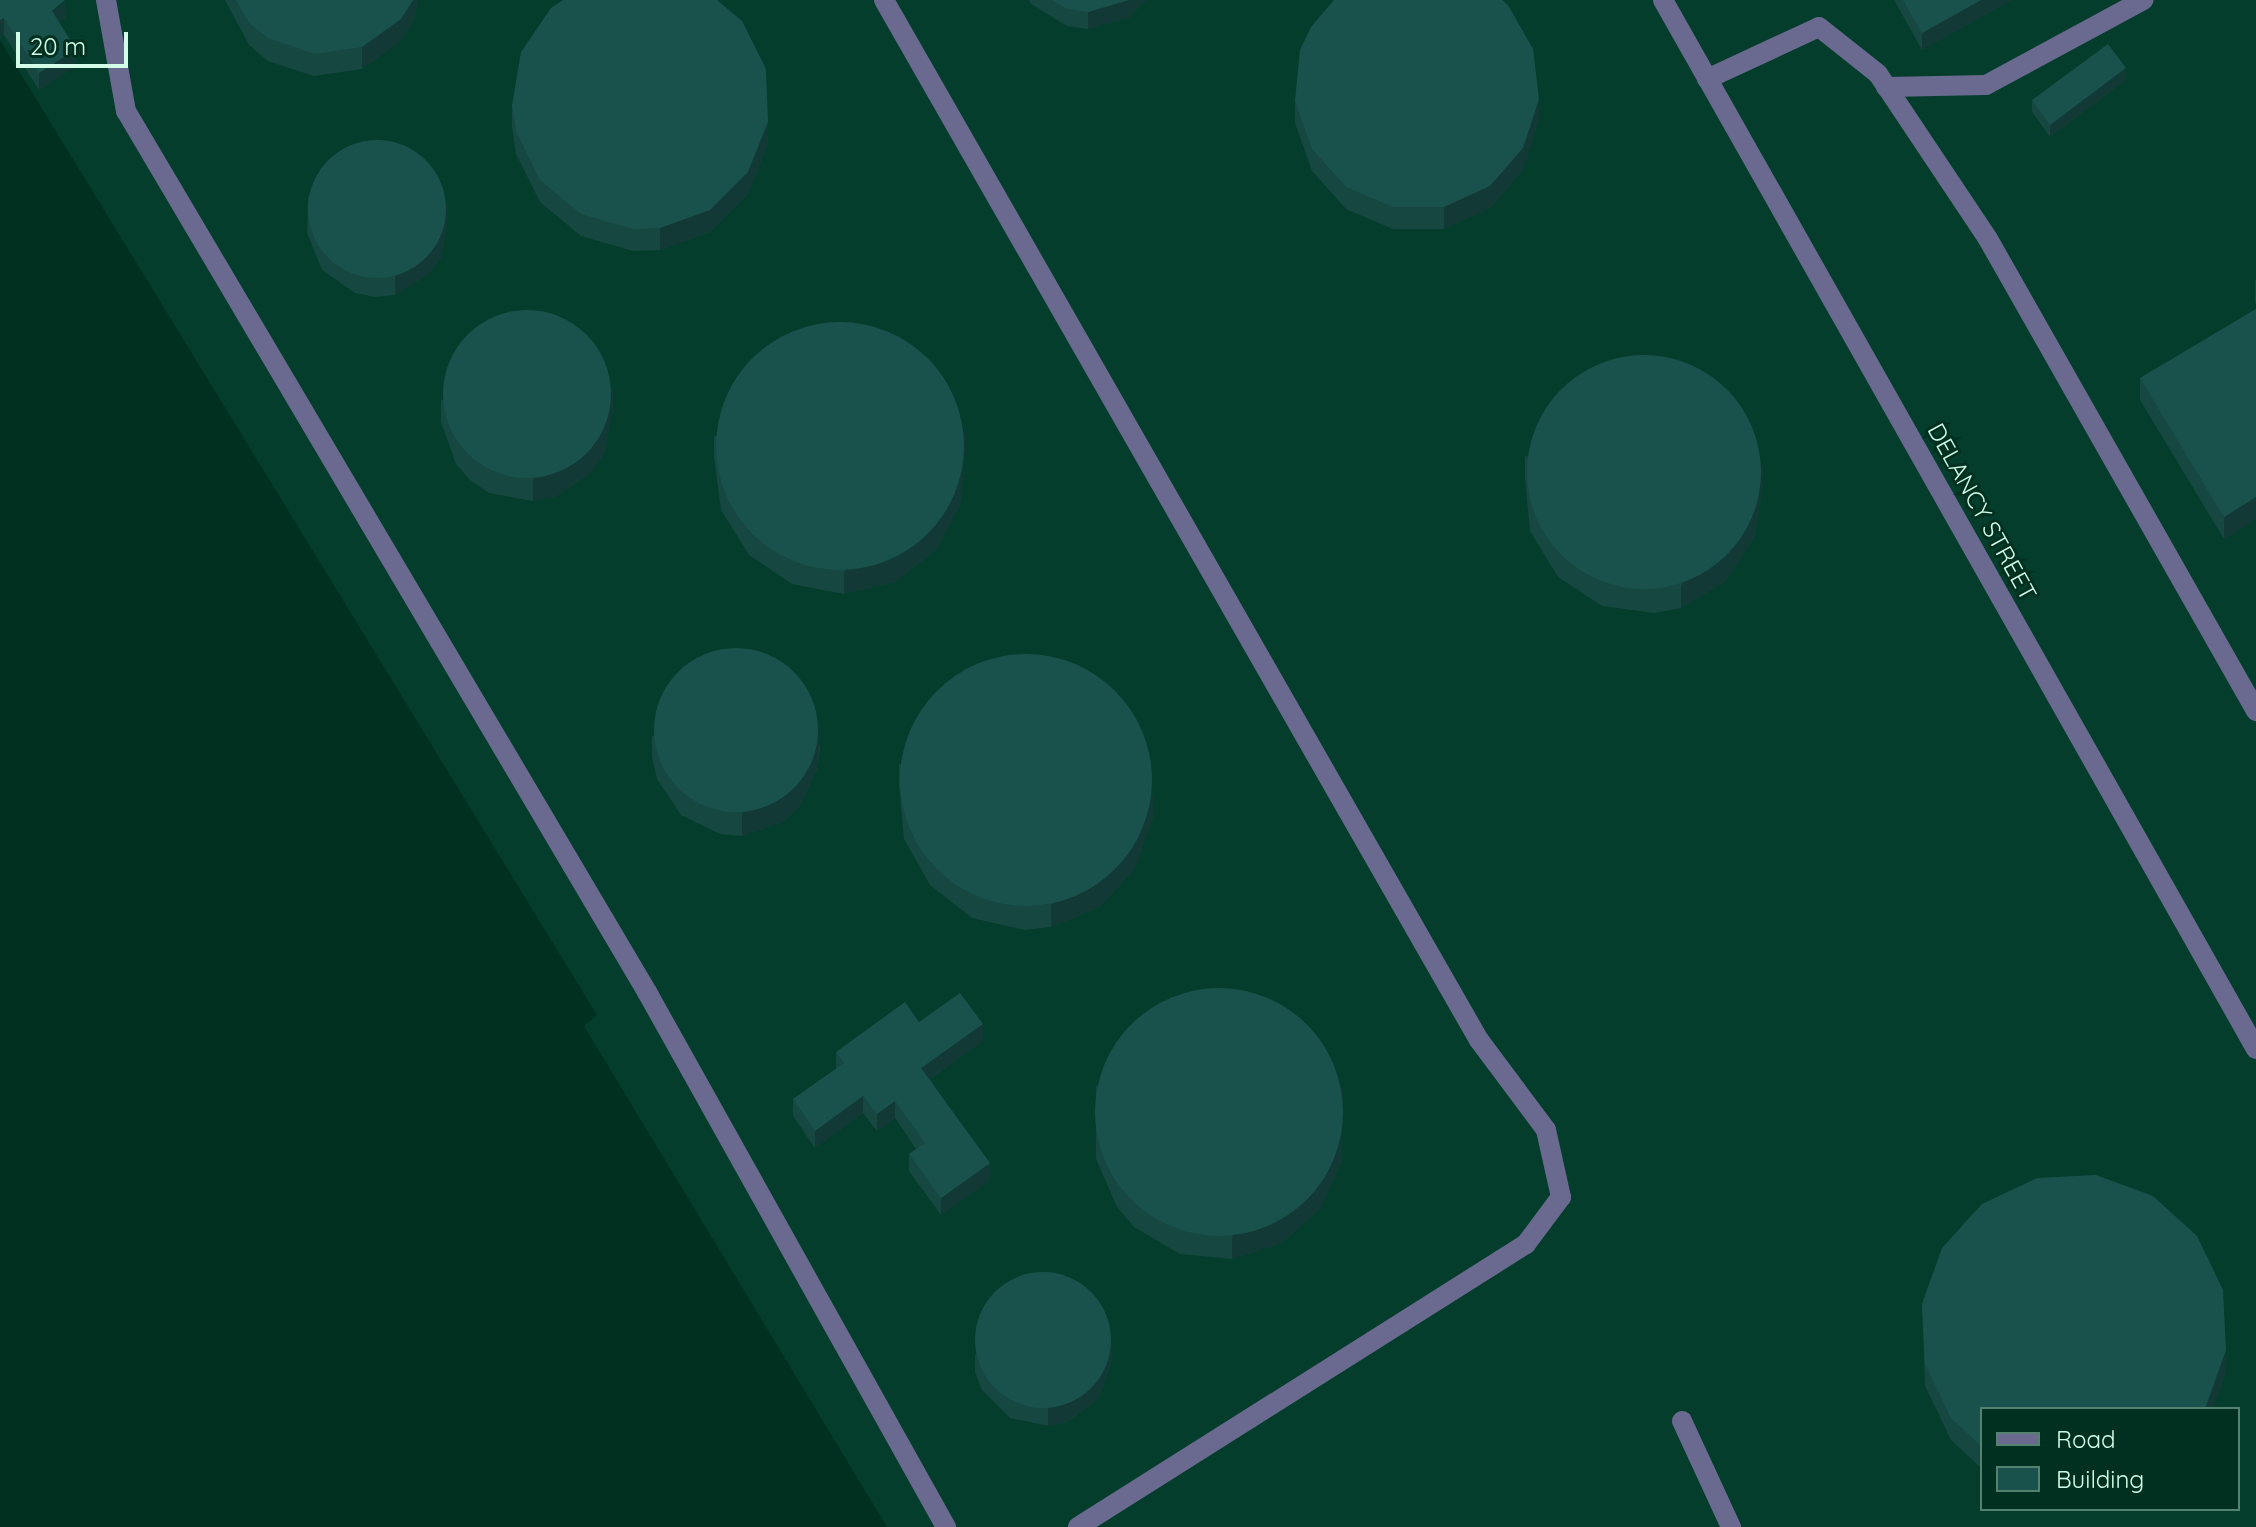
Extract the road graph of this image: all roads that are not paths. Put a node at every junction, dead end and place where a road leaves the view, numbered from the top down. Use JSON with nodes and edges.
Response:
{"nodes":[{"id":1,"x":106,"y":0,"type":"edge"},
{"id":2,"x":884,"y":0,"type":"edge"},
{"id":3,"x":1663,"y":0,"type":"edge"},
{"id":4,"x":2143,"y":0,"type":"edge"},
{"id":5,"x":1707,"y":79,"type":"junction"},
{"id":6,"x":1886,"y":87,"type":"junction"},
{"id":7,"x":2256,"y":711,"type":"edge"},
{"id":8,"x":2256,"y":1049,"type":"edge"},
{"id":9,"x":1682,"y":1421,"type":"dead end"},
{"id":10,"x":946,"y":1527,"type":"edge"},
{"id":11,"x":1078,"y":1527,"type":"edge"},
{"id":12,"x":1731,"y":1527,"type":"edge"}],
"edges":[{"from":1,"to":10,"type":"street"},
{"from":2,"to":11,"type":"street"},
{"from":3,"to":5,"type":"street","name":"DELANCY STREET"},
{"from":4,"to":6,"type":"street"},
{"from":5,"to":6,"type":"street"},
{"from":5,"to":8,"type":"street","name":"DELANCY STREET"},
{"from":6,"to":7,"type":"street"},
{"from":9,"to":12,"type":"street"}]}
